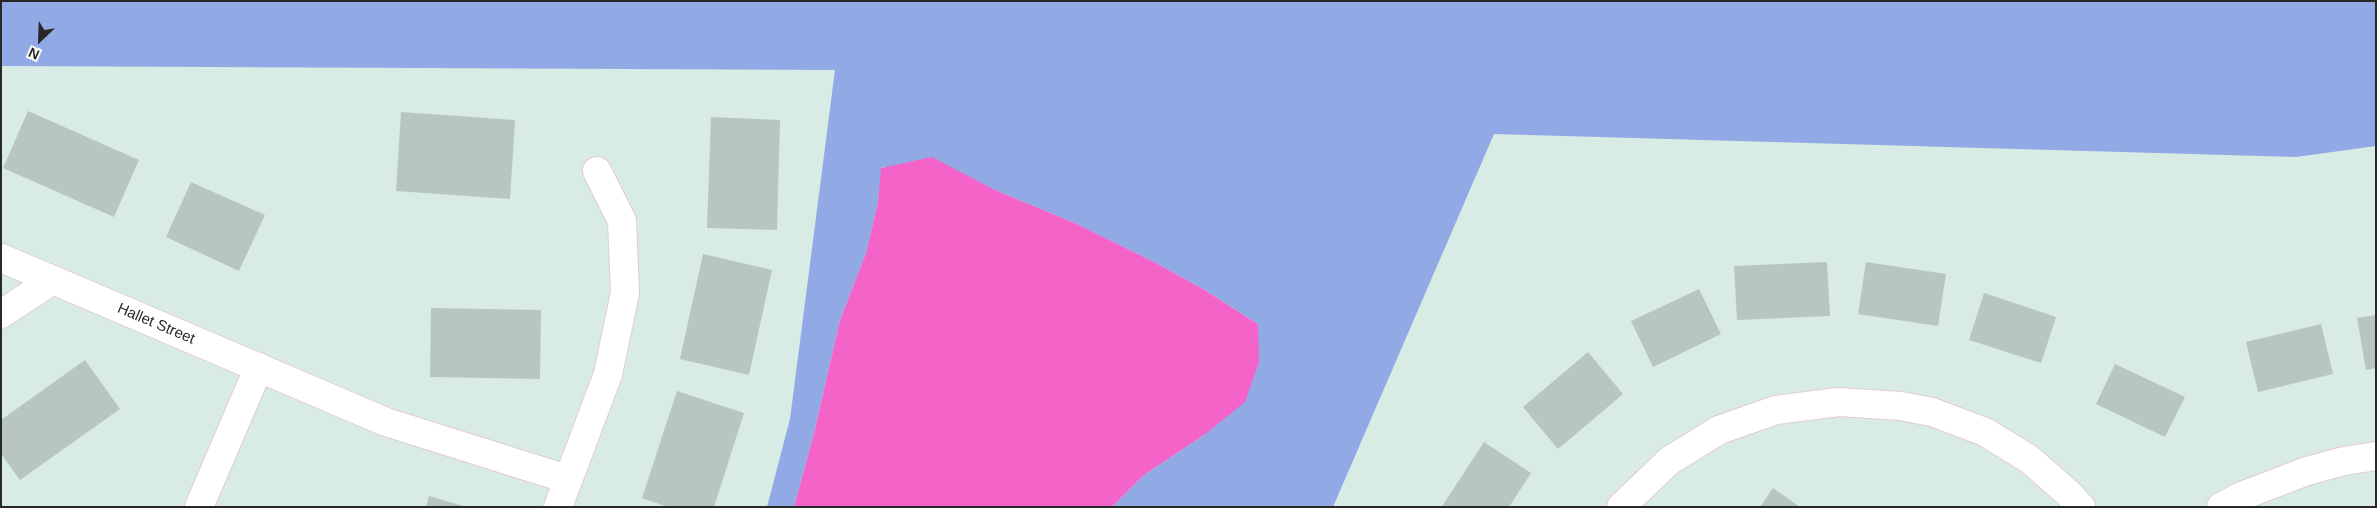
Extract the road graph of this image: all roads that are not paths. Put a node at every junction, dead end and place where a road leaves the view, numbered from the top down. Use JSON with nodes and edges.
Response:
{"nodes":[{"id":1,"x":597,"y":171,"type":"dead end"},
{"id":2,"x":1,"y":258,"type":"edge"},
{"id":3,"x":53,"y":280,"type":"junction"},
{"id":4,"x":1,"y":314,"type":"edge"},
{"id":5,"x":259,"y":367,"type":"junction"},
{"id":6,"x":2376,"y":456,"type":"edge"},
{"id":7,"x":567,"y":479,"type":"junction"},
{"id":8,"x":199,"y":507,"type":"edge"},
{"id":9,"x":558,"y":507,"type":"edge"},
{"id":10,"x":1621,"y":507,"type":"edge"},
{"id":11,"x":2081,"y":507,"type":"edge"},
{"id":12,"x":2221,"y":507,"type":"edge"}],
"edges":[{"from":1,"to":7,"type":"street"},
{"from":2,"to":3,"type":"street","name":"Hallet Street"},
{"from":3,"to":4,"type":"street"},
{"from":3,"to":5,"type":"street","name":"Hallet Street"},
{"from":5,"to":7,"type":"street","name":"Hallet Street"},
{"from":5,"to":8,"type":"street"},
{"from":6,"to":12,"type":"street"},
{"from":7,"to":9,"type":"street"},
{"from":10,"to":11,"type":"street"}]}
